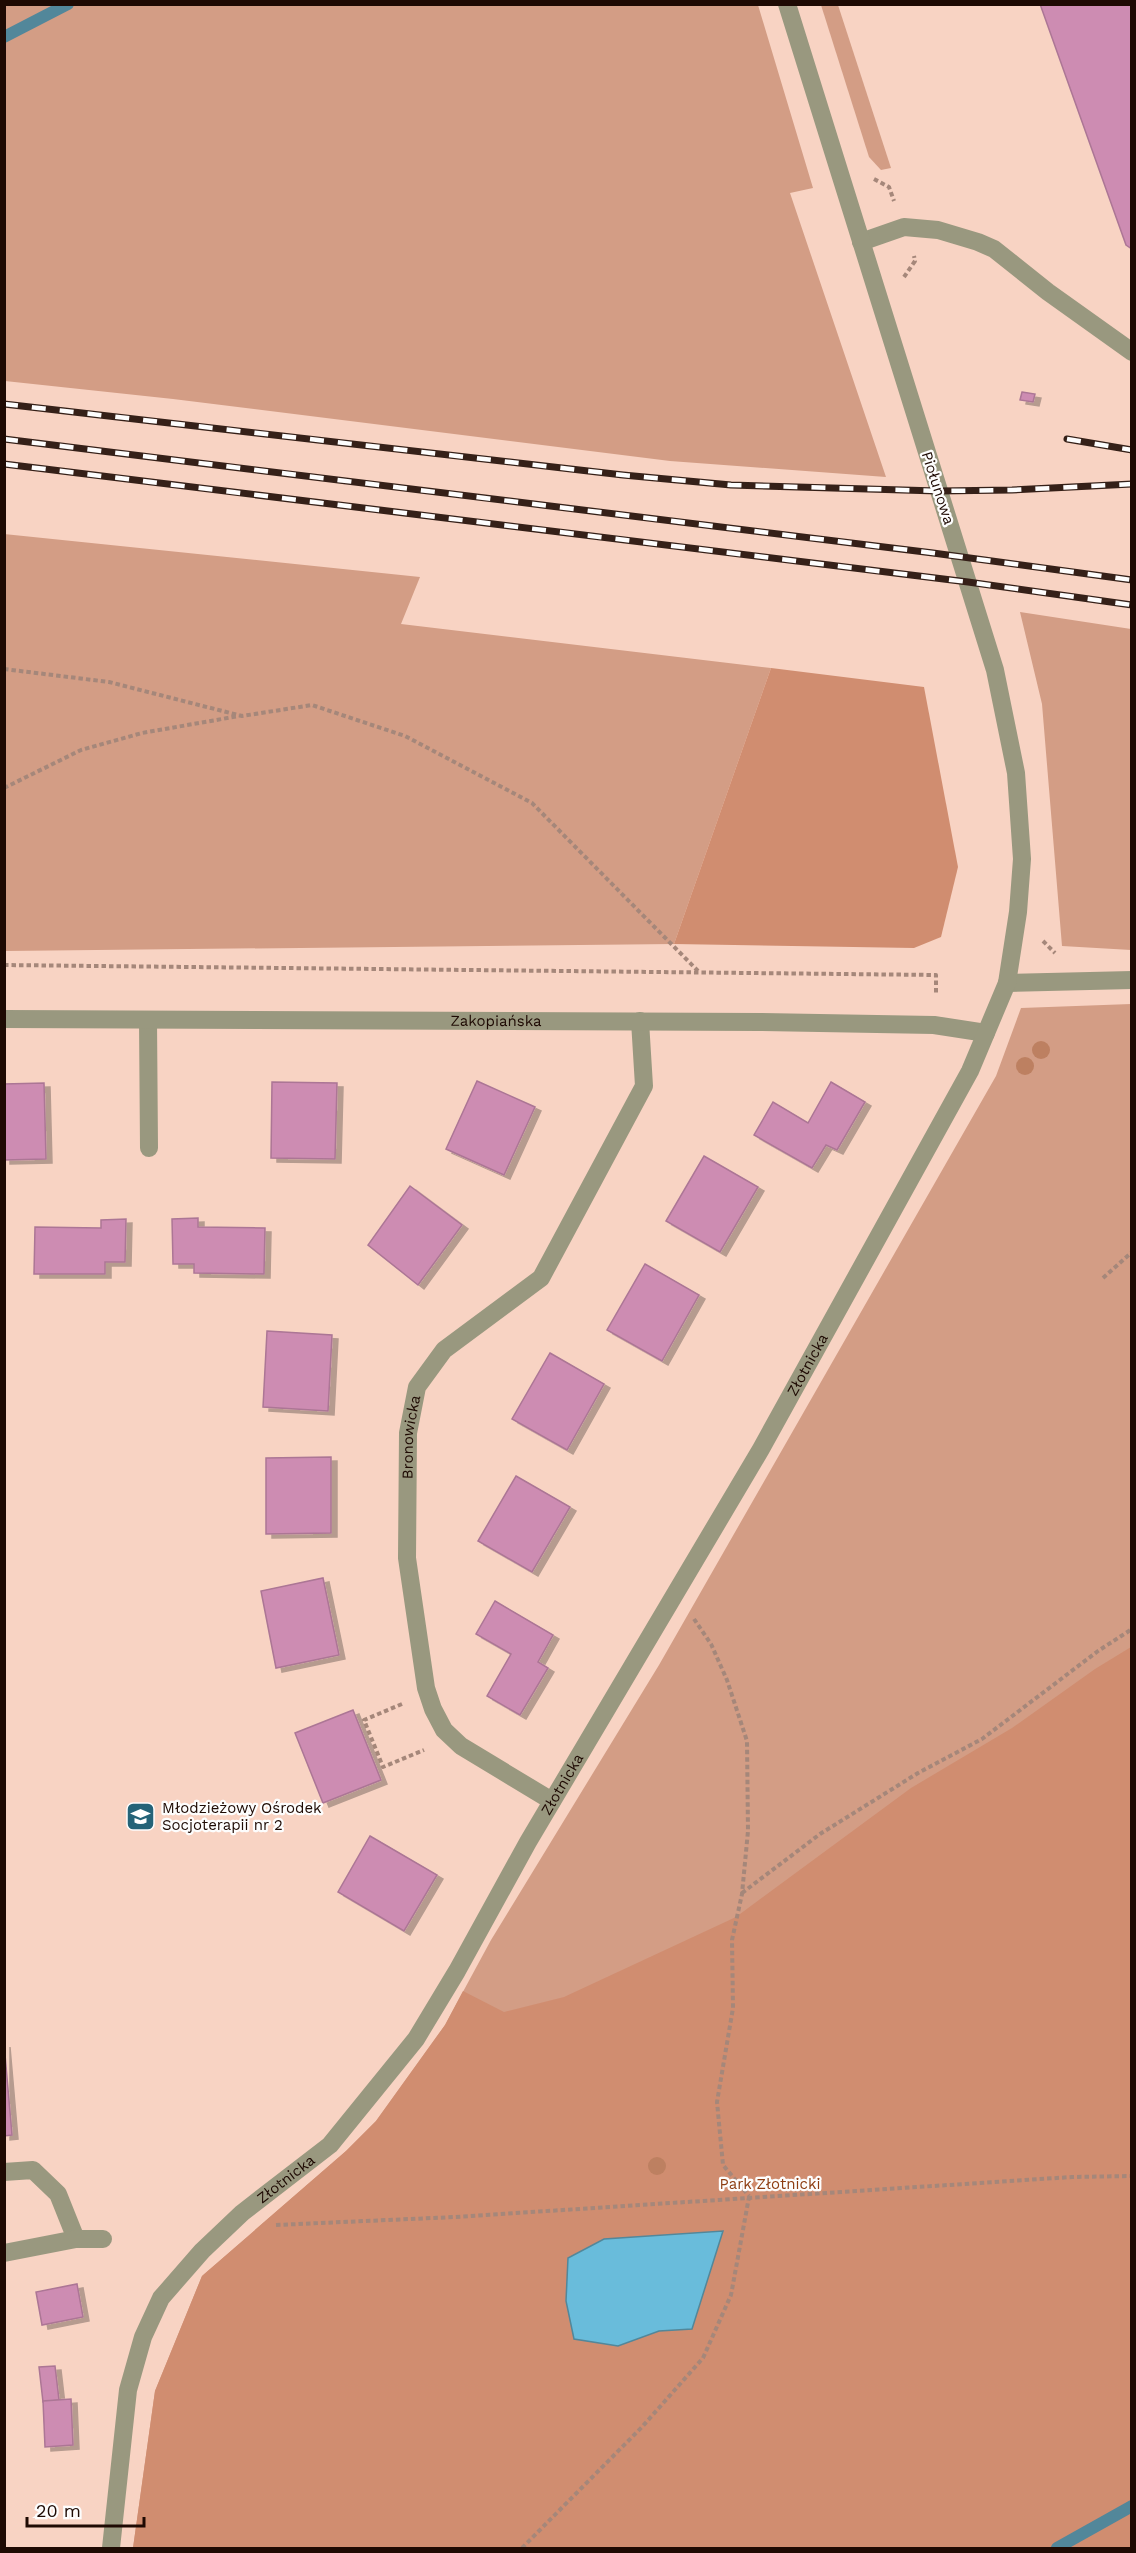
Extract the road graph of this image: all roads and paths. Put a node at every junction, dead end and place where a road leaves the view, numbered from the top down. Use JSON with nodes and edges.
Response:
{"nodes":[{"id":1,"x":787,"y":4,"type":"edge"},
{"id":2,"x":861,"y":242,"type":"junction"},
{"id":3,"x":1131,"y":352,"type":"edge"},
{"id":4,"x":4,"y":669,"type":"edge"},
{"id":5,"x":242,"y":716,"type":"junction"},
{"id":6,"x":4,"y":788,"type":"edge"},
{"id":7,"x":4,"y":965,"type":"edge"},
{"id":8,"x":699,"y":972,"type":"junction"},
{"id":9,"x":1131,"y":980,"type":"edge"},
{"id":10,"x":1007,"y":983,"type":"junction"},
{"id":11,"x":936,"y":1000,"type":"dead end"},
{"id":12,"x":4,"y":1019,"type":"edge"},
{"id":13,"x":148,"y":1020,"type":"junction"},
{"id":14,"x":640,"y":1021,"type":"junction"},
{"id":15,"x":986,"y":1033,"type":"junction"},
{"id":16,"x":149,"y":1148,"type":"dead end"},
{"id":17,"x":1131,"y":1252,"type":"edge"},
{"id":18,"x":1103,"y":1278,"type":"dead end"},
{"id":19,"x":669,"y":1602,"type":"junction"},
{"id":20,"x":1131,"y":1629,"type":"edge"},
{"id":21,"x":408,"y":1702,"type":"dead end"},
{"id":22,"x":434,"y":1747,"type":"dead end"},
{"id":23,"x":552,"y":1801,"type":"junction"},
{"id":24,"x":742,"y":1894,"type":"junction"},
{"id":25,"x":4,"y":2172,"type":"edge"},
{"id":26,"x":1131,"y":2176,"type":"edge"},
{"id":27,"x":749,"y":2197,"type":"junction"},
{"id":28,"x":242,"y":2213,"type":"junction"},
{"id":29,"x":76,"y":2239,"type":"junction"},
{"id":30,"x":103,"y":2239,"type":"dead end"},
{"id":31,"x":4,"y":2253,"type":"edge"},
{"id":32,"x":111,"y":2548,"type":"edge"},
{"id":33,"x":522,"y":2548,"type":"edge"}],
"edges":[{"from":1,"to":2,"type":"street","name":"Piołunowa"},
{"from":2,"to":3,"type":"street"},
{"from":2,"to":10,"type":"street","name":"Piołunowa"},
{"from":4,"to":5,"type":"path"},
{"from":5,"to":6,"type":"path"},
{"from":5,"to":8,"type":"path"},
{"from":7,"to":8,"type":"path"},
{"from":8,"to":11,"type":"path"},
{"from":9,"to":10,"type":"street"},
{"from":10,"to":15,"type":"street","name":"Złotnicka"},
{"from":12,"to":13,"type":"street","name":"Zakopiańska"},
{"from":13,"to":14,"type":"street","name":"Zakopiańska"},
{"from":13,"to":16,"type":"street"},
{"from":14,"to":15,"type":"street","name":"Zakopiańska"},
{"from":14,"to":23,"type":"street","name":"Bronowicka"},
{"from":15,"to":19,"type":"street","name":"Złotnicka"},
{"from":17,"to":18,"type":"path"},
{"from":19,"to":23,"type":"street","name":"Złotnicka"},
{"from":19,"to":24,"type":"path"},
{"from":20,"to":24,"type":"path"},
{"from":21,"to":22,"type":"path"},
{"from":23,"to":28,"type":"street","name":"Złotnicka"},
{"from":24,"to":27,"type":"path"},
{"from":25,"to":29,"type":"street"},
{"from":26,"to":27,"type":"path"},
{"from":27,"to":28,"type":"path"},
{"from":27,"to":33,"type":"path"},
{"from":28,"to":32,"type":"street","name":"Złotnicka"},
{"from":29,"to":30,"type":"street"},
{"from":29,"to":31,"type":"street"}]}
